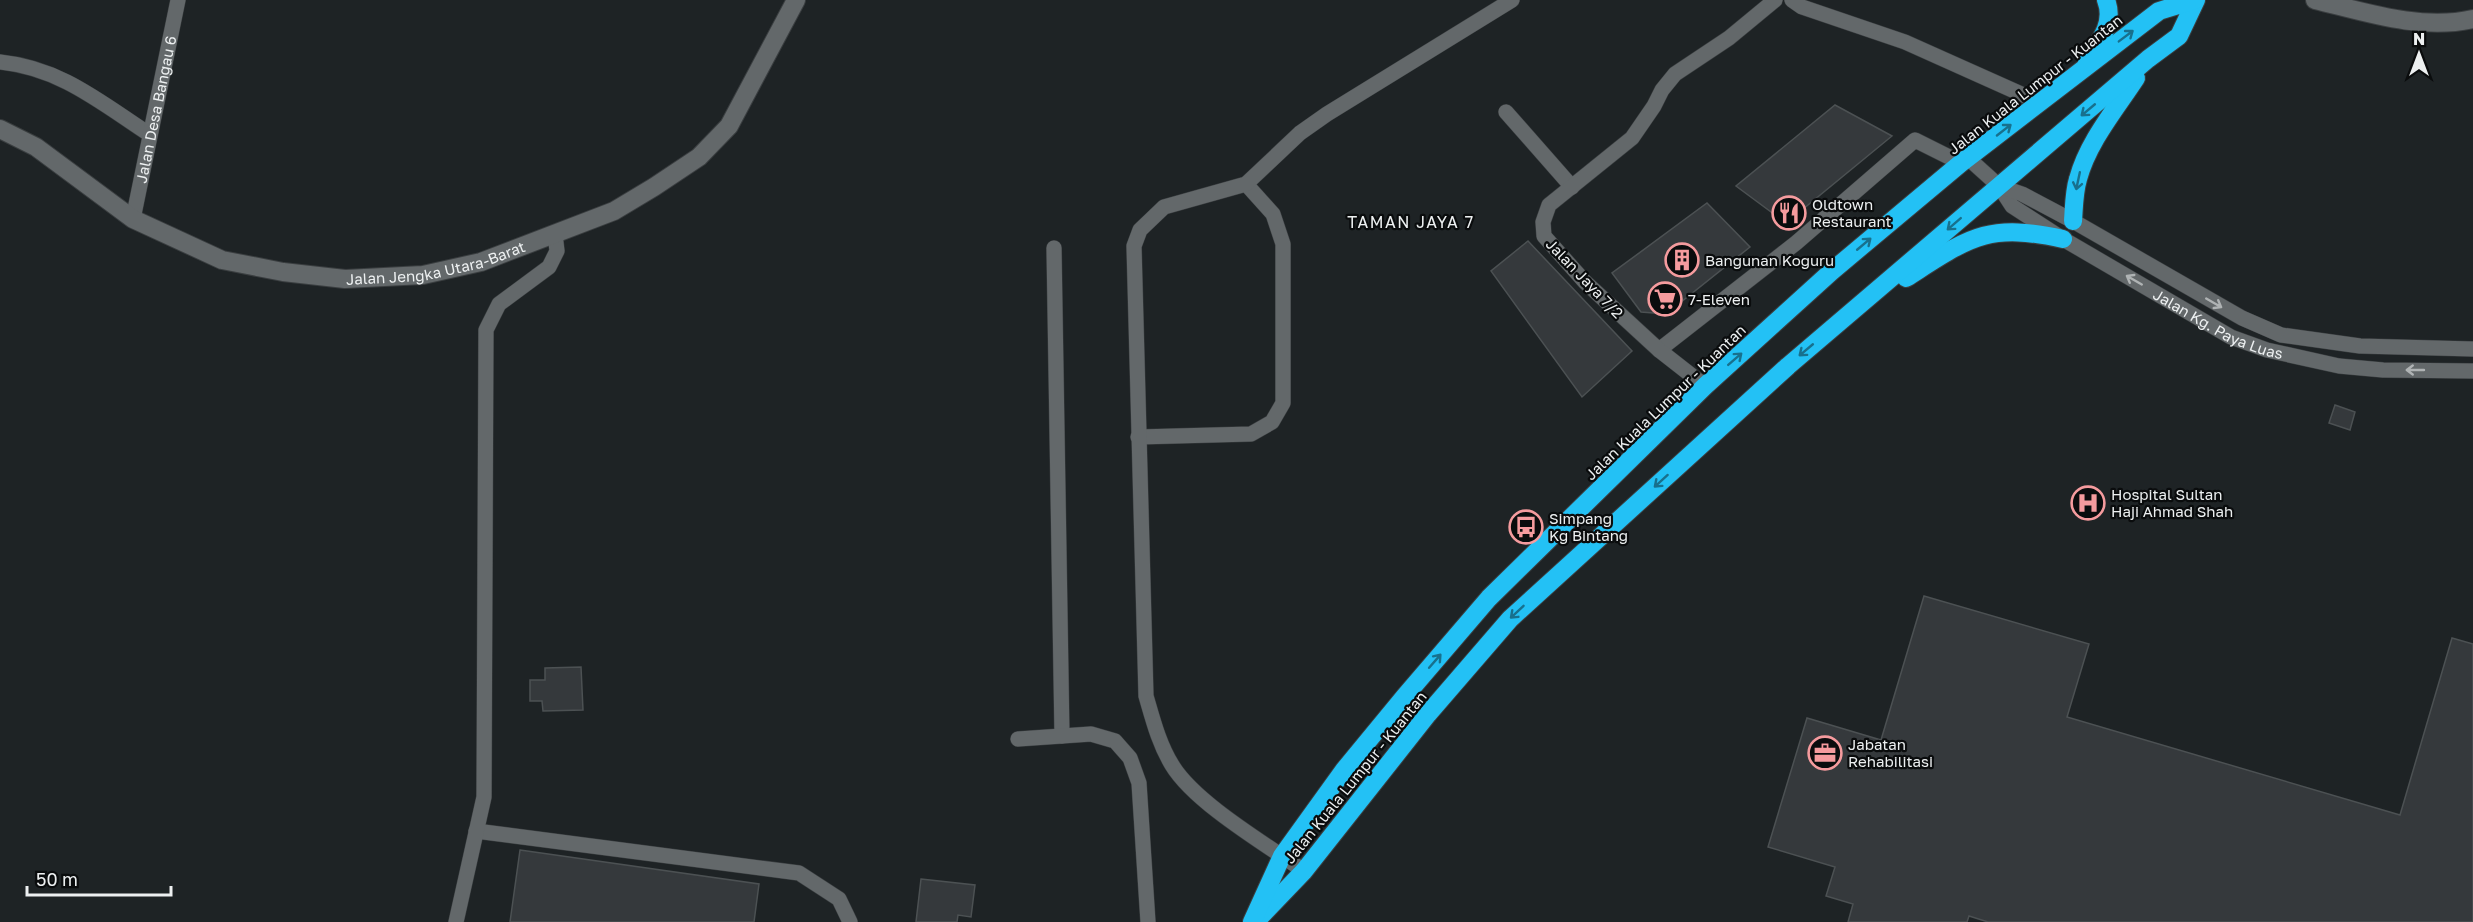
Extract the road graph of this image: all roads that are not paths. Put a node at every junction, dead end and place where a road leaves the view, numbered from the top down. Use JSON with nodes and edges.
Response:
{"nodes":[{"id":1,"x":178,"y":0,"type":"edge"},
{"id":2,"x":796,"y":0,"type":"edge"},
{"id":3,"x":1512,"y":0,"type":"edge"},
{"id":4,"x":1775,"y":0,"type":"edge"},
{"id":5,"x":1792,"y":0,"type":"edge"},
{"id":6,"x":2106,"y":0,"type":"edge"},
{"id":7,"x":2195,"y":0,"type":"edge"},
{"id":8,"x":2315,"y":0,"type":"edge"},
{"id":9,"x":2473,"y":19,"type":"edge"},
{"id":10,"x":2148,"y":58,"type":"junction"},
{"id":11,"x":0,"y":62,"type":"edge"},
{"id":12,"x":2080,"y":71,"type":"junction"},
{"id":13,"x":2039,"y":102,"type":"junction"},
{"id":14,"x":1506,"y":112,"type":"dead end"},
{"id":15,"x":0,"y":129,"type":"edge"},
{"id":16,"x":149,"y":134,"type":"junction"},
{"id":17,"x":1964,"y":160,"type":"junction"},
{"id":18,"x":1246,"y":184,"type":"junction"},
{"id":19,"x":1999,"y":186,"type":"junction"},
{"id":20,"x":1572,"y":187,"type":"junction"},
{"id":21,"x":133,"y":219,"type":"junction"},
{"id":22,"x":2073,"y":221,"type":"junction"},
{"id":23,"x":555,"y":234,"type":"junction"},
{"id":24,"x":2062,"y":239,"type":"junction"},
{"id":25,"x":1054,"y":248,"type":"dead end"},
{"id":26,"x":1851,"y":313,"type":"junction"},
{"id":27,"x":2473,"y":349,"type":"edge"},
{"id":28,"x":1659,"y":350,"type":"junction"},
{"id":29,"x":2473,"y":371,"type":"edge"},
{"id":30,"x":1705,"y":386,"type":"junction"},
{"id":31,"x":1138,"y":437,"type":"junction"},
{"id":32,"x":1062,"y":736,"type":"junction"},
{"id":33,"x":1018,"y":739,"type":"dead end"},
{"id":34,"x":476,"y":831,"type":"junction"},
{"id":35,"x":1282,"y":856,"type":"junction"},
{"id":36,"x":1304,"y":872,"type":"junction"},
{"id":37,"x":456,"y":922,"type":"edge"},
{"id":38,"x":850,"y":922,"type":"edge"},
{"id":39,"x":1148,"y":922,"type":"edge"},
{"id":40,"x":1253,"y":922,"type":"edge"}],
"edges":[{"from":1,"to":16,"type":"street","name":"Jalan Desa Bangau 6"},
{"from":2,"to":23,"type":"street","name":"Jalan Jengka Utara-Barat"},
{"from":3,"to":18,"type":"street"},
{"from":4,"to":20,"type":"street","name":"Jalan Jaya 7/2"},
{"from":5,"to":13,"type":"street"},
{"from":6,"to":12,"type":"highway"},
{"from":7,"to":10,"type":"highway","name":"Jalan Kuala Lumpur - Kuantan"},
{"from":12,"to":7,"type":"highway","name":"Jalan Kuala Lumpur - Kuantan","one_way":true},
{"from":8,"to":9,"type":"street"},
{"from":10,"to":19,"type":"highway","name":"Jalan Kuala Lumpur - Kuantan","one_way":true},
{"from":10,"to":22,"type":"highway","one_way":true},
{"from":11,"to":16,"type":"street"},
{"from":12,"to":13,"type":"highway","name":"Jalan Kuala Lumpur - Kuantan"},
{"from":17,"to":13,"type":"highway","name":"Jalan Kuala Lumpur - Kuantan","one_way":true},
{"from":14,"to":20,"type":"street"},
{"from":15,"to":21,"type":"street","name":"Jalan Jengka Utara-Barat"},
{"from":16,"to":21,"type":"street","name":"Jalan Desa Bangau 6"},
{"from":17,"to":19,"type":"street","name":"Jalan Kg. Paya Luas"},
{"from":17,"to":28,"type":"street","name":"Jalan Kg. Paya Luas"},
{"from":30,"to":17,"type":"highway","name":"Jalan Kuala Lumpur - Kuantan","one_way":true},
{"from":18,"to":31,"type":"street"},
{"from":18,"to":31,"type":"street"},
{"from":19,"to":22,"type":"street","name":"Jalan Kg. Paya Luas"},
{"from":19,"to":24,"type":"street","name":"Jalan Kg. Paya Luas"},
{"from":19,"to":26,"type":"highway","name":"Jalan Kuala Lumpur - Kuantan","one_way":true},
{"from":20,"to":28,"type":"street","name":"Jalan Jaya 7/2"},
{"from":21,"to":23,"type":"street","name":"Jalan Jengka Utara-Barat"},
{"from":22,"to":27,"type":"street","name":"Jalan Kg. Paya Luas","one_way":true},
{"from":23,"to":34,"type":"street"},
{"from":24,"to":26,"type":"highway"},
{"from":29,"to":24,"type":"street","name":"Jalan Kg. Paya Luas","one_way":true},
{"from":25,"to":32,"type":"street"},
{"from":26,"to":36,"type":"highway","name":"Jalan Kuala Lumpur - Kuantan","one_way":true},
{"from":28,"to":30,"type":"street","name":"Jalan Jaya 7/2"},
{"from":35,"to":30,"type":"highway","name":"Jalan Kuala Lumpur - Kuantan","one_way":true},
{"from":31,"to":35,"type":"street"},
{"from":32,"to":33,"type":"street"},
{"from":32,"to":39,"type":"street"},
{"from":34,"to":37,"type":"street"},
{"from":34,"to":38,"type":"street"},
{"from":35,"to":36,"type":"street"},
{"from":35,"to":40,"type":"highway","name":"Jalan Kuala Lumpur - Kuantan"},
{"from":36,"to":40,"type":"highway","name":"Jalan Kuala Lumpur - Kuantan"}]}
